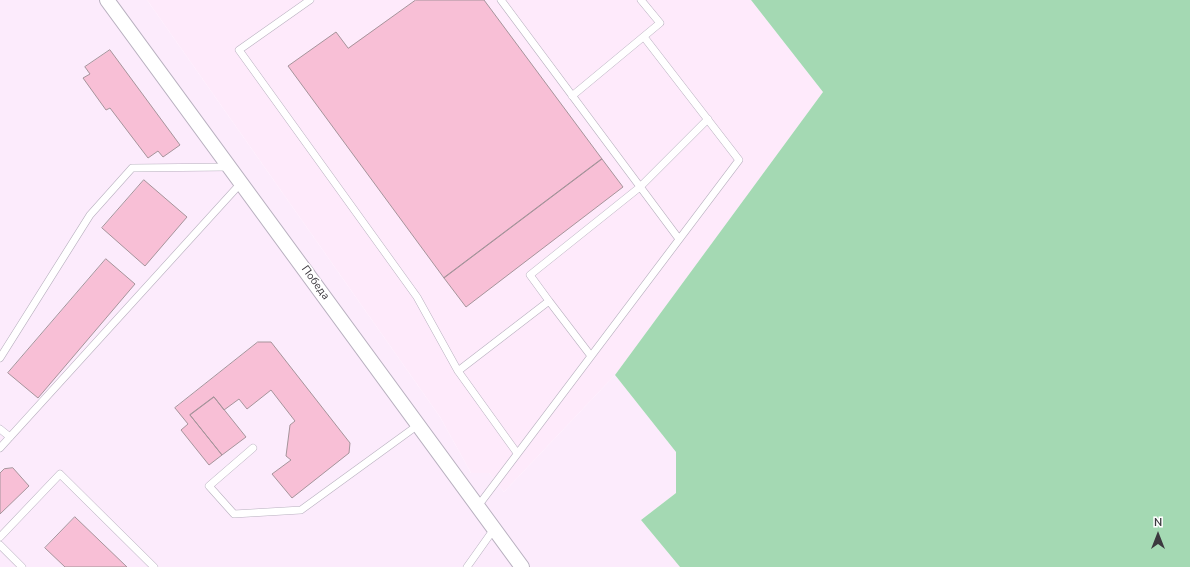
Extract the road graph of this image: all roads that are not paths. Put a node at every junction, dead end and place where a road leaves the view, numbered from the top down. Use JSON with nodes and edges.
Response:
{"nodes":[{"id":1,"x":107,"y":0,"type":"edge"},
{"id":2,"x":310,"y":0,"type":"edge"},
{"id":3,"x":502,"y":0,"type":"edge"},
{"id":4,"x":641,"y":0,"type":"edge"},
{"id":5,"x":644,"y":37,"type":"junction"},
{"id":6,"x":572,"y":96,"type":"junction"},
{"id":7,"x":708,"y":119,"type":"junction"},
{"id":8,"x":229,"y":167,"type":"junction"},
{"id":9,"x":241,"y":183,"type":"junction"},
{"id":10,"x":640,"y":187,"type":"junction"},
{"id":11,"x":679,"y":239,"type":"junction"},
{"id":12,"x":549,"y":302,"type":"junction"},
{"id":13,"x":591,"y":356,"type":"junction"},
{"id":14,"x":0,"y":358,"type":"edge"},
{"id":15,"x":458,"y":370,"type":"junction"},
{"id":16,"x":418,"y":425,"type":"junction"},
{"id":17,"x":0,"y":429,"type":"edge"},
{"id":18,"x":10,"y":438,"type":"junction"},
{"id":19,"x":0,"y":448,"type":"edge"},
{"id":20,"x":253,"y":448,"type":"dead end"},
{"id":21,"x":518,"y":453,"type":"junction"},
{"id":22,"x":478,"y":506,"type":"junction"},
{"id":23,"x":494,"y":529,"type":"junction"},
{"id":24,"x":0,"y":537,"type":"edge"},
{"id":25,"x":0,"y":546,"type":"edge"},
{"id":26,"x":22,"y":567,"type":"edge"},
{"id":27,"x":154,"y":567,"type":"edge"},
{"id":28,"x":467,"y":567,"type":"edge"},
{"id":29,"x":522,"y":567,"type":"edge"}],
"edges":[{"from":1,"to":8,"type":"street","name":"Победа"},
{"from":2,"to":15,"type":"lane"},
{"from":3,"to":6,"type":"lane"},
{"from":4,"to":5,"type":"lane"},
{"from":5,"to":6,"type":"lane"},
{"from":5,"to":7,"type":"lane"},
{"from":6,"to":10,"type":"lane"},
{"from":7,"to":10,"type":"lane"},
{"from":7,"to":11,"type":"lane"},
{"from":8,"to":9,"type":"street","name":"Победа"},
{"from":8,"to":14,"type":"lane"},
{"from":9,"to":16,"type":"street","name":"Победа"},
{"from":9,"to":18,"type":"lane"},
{"from":10,"to":11,"type":"lane"},
{"from":10,"to":12,"type":"lane"},
{"from":11,"to":13,"type":"lane"},
{"from":12,"to":13,"type":"lane"},
{"from":12,"to":15,"type":"lane"},
{"from":13,"to":21,"type":"lane"},
{"from":15,"to":21,"type":"lane"},
{"from":16,"to":20,"type":"lane"},
{"from":16,"to":22,"type":"street","name":"Победа"},
{"from":17,"to":18,"type":"lane"},
{"from":18,"to":19,"type":"lane"},
{"from":21,"to":22,"type":"lane"},
{"from":22,"to":23,"type":"street","name":"Победа"},
{"from":23,"to":28,"type":"lane"},
{"from":23,"to":29,"type":"street","name":"Победа"},
{"from":24,"to":27,"type":"lane"},
{"from":25,"to":26,"type":"lane"}]}
